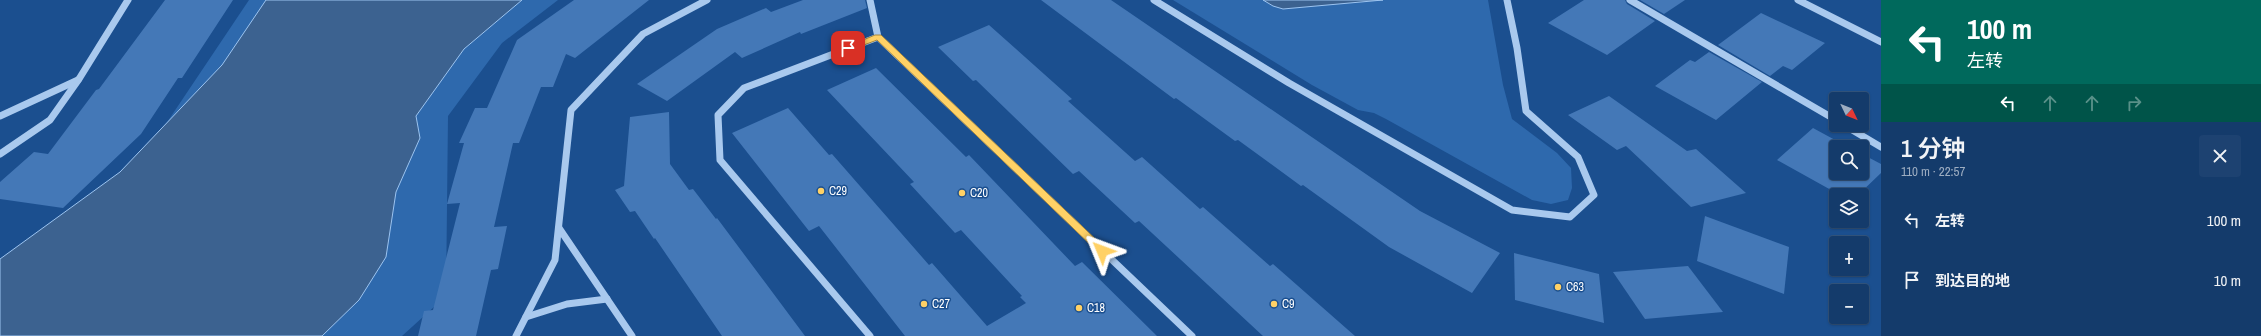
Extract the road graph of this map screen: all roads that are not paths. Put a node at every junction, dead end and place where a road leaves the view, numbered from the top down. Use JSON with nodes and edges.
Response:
{"nodes":[{"id":1,"x":128,"y":0,"type":"edge"},
{"id":2,"x":707,"y":0,"type":"edge"},
{"id":3,"x":870,"y":0,"type":"edge"},
{"id":4,"x":1154,"y":0,"type":"edge"},
{"id":5,"x":1507,"y":0,"type":"edge"},
{"id":6,"x":1630,"y":0,"type":"edge"},
{"id":7,"x":1798,"y":0,"type":"edge"},
{"id":8,"x":878,"y":37,"type":"junction"},
{"id":9,"x":1880,"y":41,"type":"edge"},
{"id":10,"x":80,"y":79,"type":"junction"},
{"id":11,"x":0,"y":116,"type":"edge"},
{"id":12,"x":1829,"y":116,"type":"edge"},
{"id":13,"x":1856,"y":132,"type":"edge"},
{"id":14,"x":1881,"y":147,"type":"edge"},
{"id":15,"x":0,"y":154,"type":"edge"},
{"id":16,"x":558,"y":228,"type":"junction"},
{"id":17,"x":607,"y":299,"type":"junction"},
{"id":18,"x":526,"y":317,"type":"junction"},
{"id":19,"x":516,"y":336,"type":"edge"},
{"id":20,"x":632,"y":336,"type":"edge"},
{"id":21,"x":870,"y":336,"type":"edge"},
{"id":22,"x":1192,"y":336,"type":"edge"}],
"edges":[{"from":1,"to":10,"type":"street"},
{"from":2,"to":16,"type":"street"},
{"from":3,"to":8,"type":"street"},
{"from":4,"to":5,"type":"street"},
{"from":6,"to":12,"type":"street"},
{"from":7,"to":9,"type":"street"},
{"from":8,"to":21,"type":"street"},
{"from":8,"to":22,"type":"street"},
{"from":10,"to":11,"type":"street"},
{"from":10,"to":15,"type":"street"},
{"from":13,"to":14,"type":"street"},
{"from":16,"to":17,"type":"street"},
{"from":16,"to":18,"type":"street"},
{"from":17,"to":18,"type":"street"},
{"from":17,"to":20,"type":"street"},
{"from":18,"to":19,"type":"street"}]}
